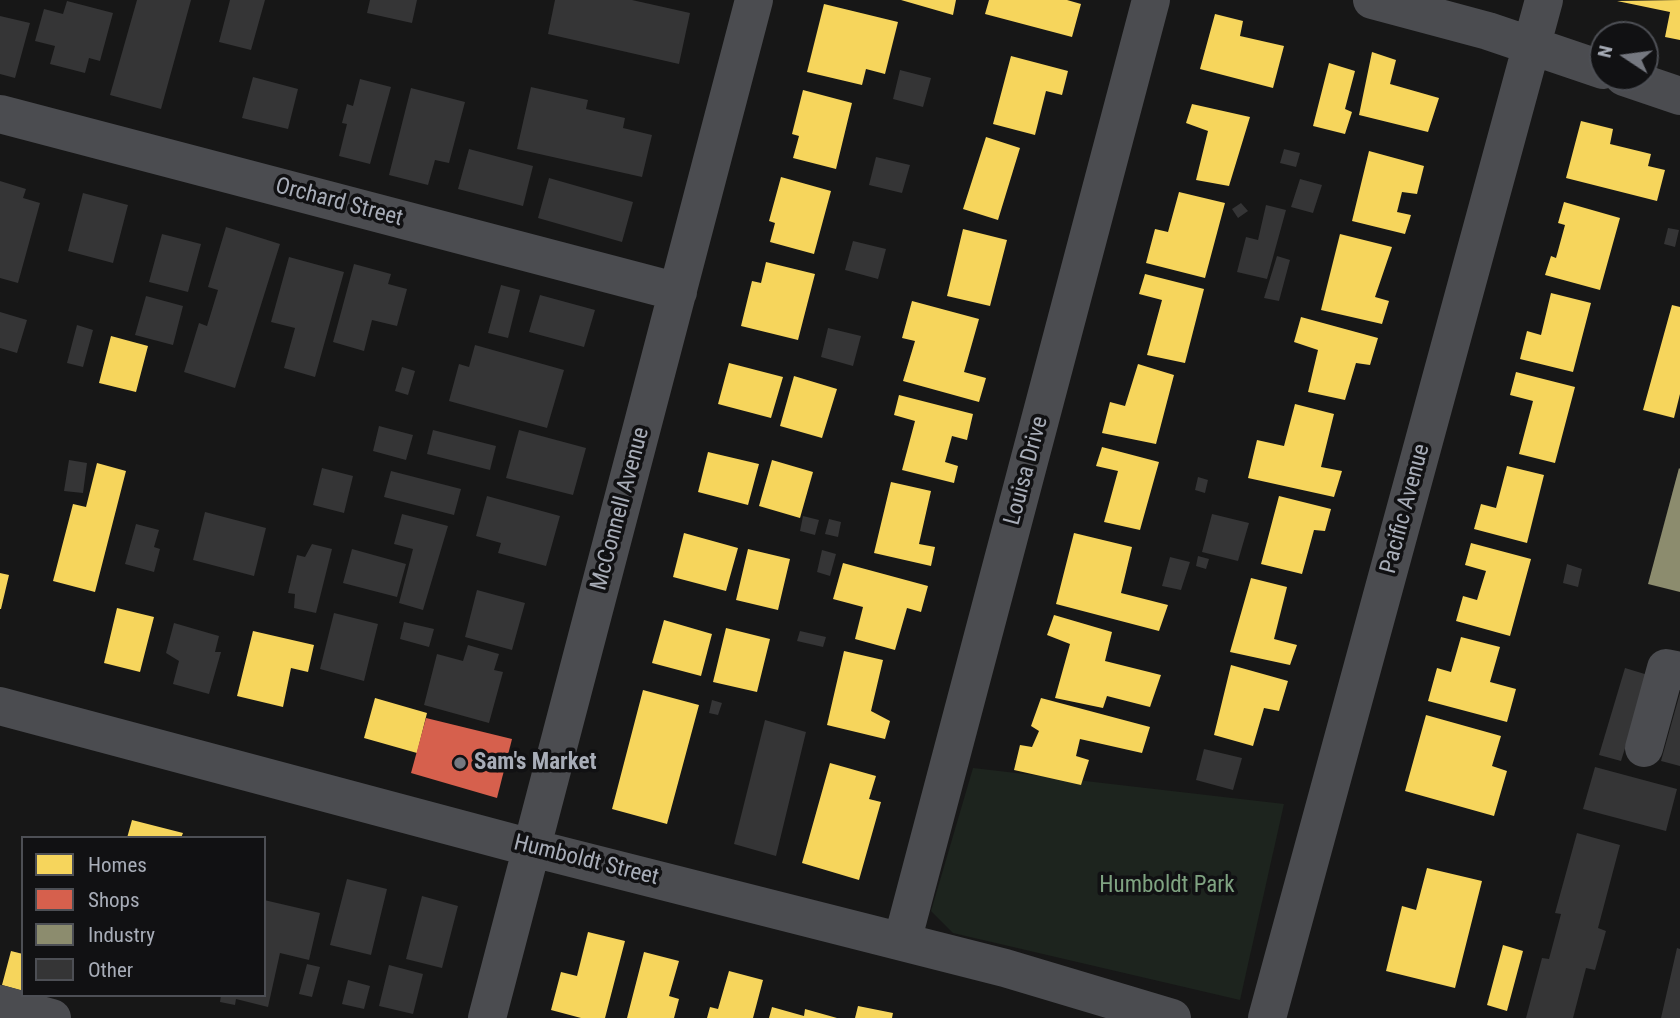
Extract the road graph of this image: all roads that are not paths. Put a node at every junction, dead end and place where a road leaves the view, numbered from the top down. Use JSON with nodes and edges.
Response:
{"nodes":[{"id":1,"x":754,"y":0,"type":"edge"},
{"id":2,"x":1151,"y":0,"type":"edge"},
{"id":3,"x":1372,"y":0,"type":"edge"},
{"id":4,"x":1544,"y":0,"type":"edge"},
{"id":5,"x":1532,"y":45,"type":"junction"},
{"id":6,"x":1589,"y":65,"type":"edge"},
{"id":7,"x":1659,"y":89,"type":"edge"},
{"id":8,"x":1680,"y":96,"type":"edge"},
{"id":9,"x":0,"y":114,"type":"edge"},
{"id":10,"x":678,"y":292,"type":"junction"},
{"id":11,"x":1680,"y":671,"type":"edge"},
{"id":12,"x":0,"y":706,"type":"edge"},
{"id":13,"x":1644,"y":748,"type":"dead end"},
{"id":14,"x":532,"y":848,"type":"junction"},
{"id":15,"x":902,"y":942,"type":"junction"},
{"id":16,"x":0,"y":1003,"type":"edge"},
{"id":17,"x":51,"y":1018,"type":"edge"},
{"id":18,"x":487,"y":1018,"type":"edge"},
{"id":19,"x":1172,"y":1018,"type":"edge"},
{"id":20,"x":1267,"y":1018,"type":"edge"}],
"edges":[{"from":1,"to":10,"type":"street","name":"McConnell Avenue"},
{"from":2,"to":15,"type":"street","name":"Louisa Drive"},
{"from":3,"to":5,"type":"street"},
{"from":4,"to":5,"type":"street","name":"Pacific Avenue"},
{"from":5,"to":6,"type":"street"},
{"from":5,"to":20,"type":"street","name":"Pacific Avenue"},
{"from":7,"to":8,"type":"street"},
{"from":9,"to":10,"type":"street","name":"Orchard Street"},
{"from":10,"to":14,"type":"street","name":"McConnell Avenue"},
{"from":11,"to":13,"type":"street"},
{"from":12,"to":14,"type":"street","name":"Humboldt Street"},
{"from":14,"to":15,"type":"street","name":"Humboldt Street"},
{"from":14,"to":18,"type":"street","name":"McConnell Avenue"},
{"from":15,"to":19,"type":"street","name":"Humboldt Street"},
{"from":16,"to":17,"type":"street"}]}
